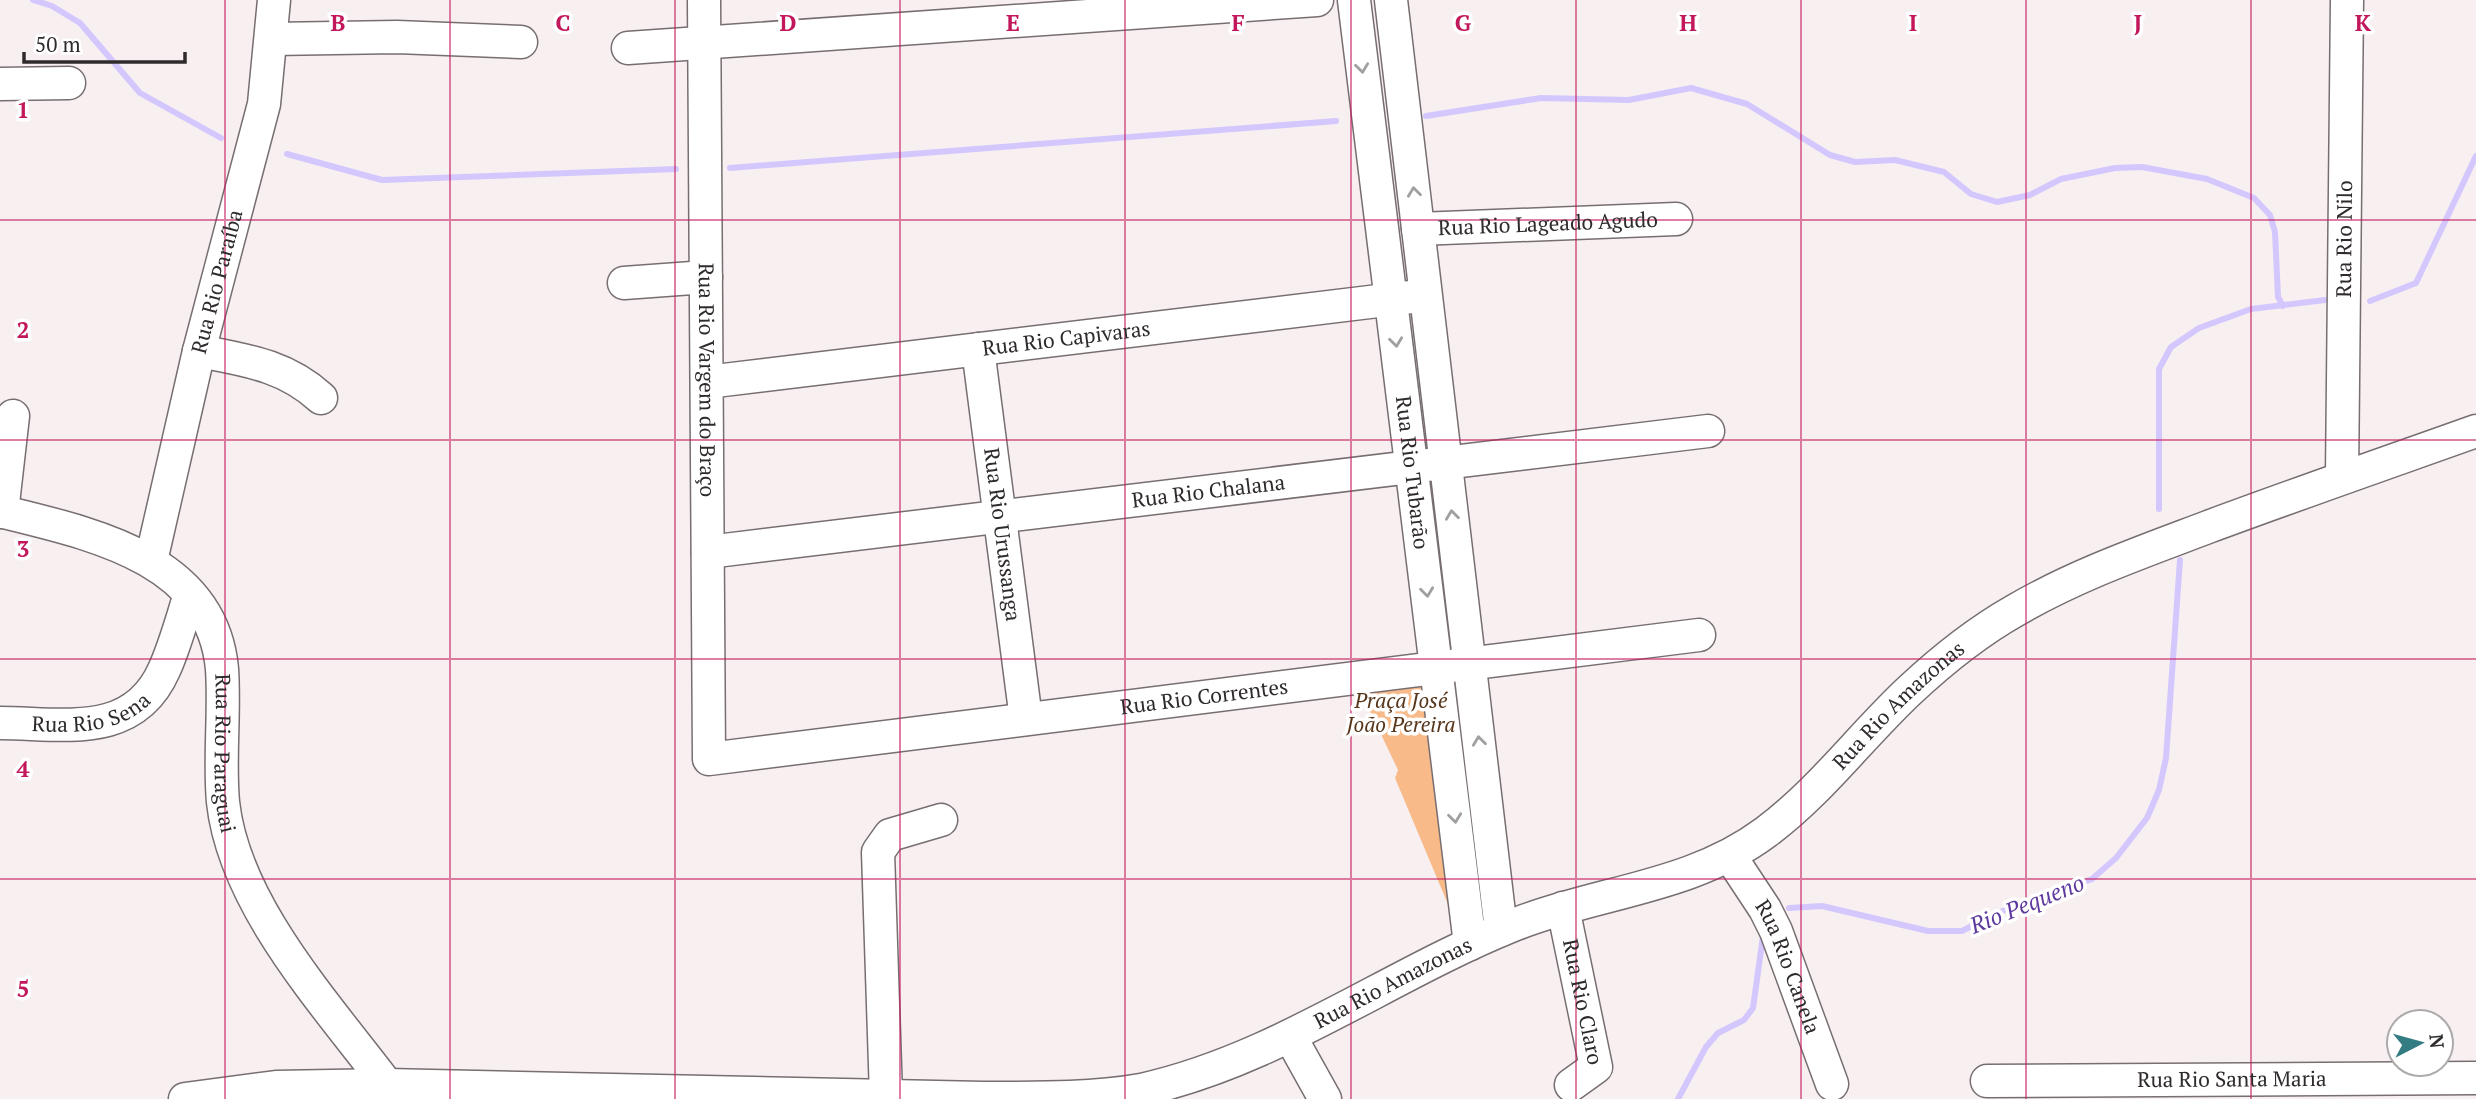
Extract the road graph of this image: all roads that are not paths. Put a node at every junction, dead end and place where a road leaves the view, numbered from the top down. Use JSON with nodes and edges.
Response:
{"nodes":[{"id":1,"x":274,"y":0,"type":"edge"},
{"id":2,"x":704,"y":0,"type":"edge"},
{"id":3,"x":1317,"y":0,"type":"edge"},
{"id":4,"x":1354,"y":0,"type":"edge"},
{"id":5,"x":1391,"y":0,"type":"edge"},
{"id":6,"x":2347,"y":0,"type":"edge"},
{"id":7,"x":272,"y":39,"type":"junction"},
{"id":8,"x":521,"y":42,"type":"dead end"},
{"id":9,"x":705,"y":43,"type":"junction"},
{"id":10,"x":628,"y":48,"type":"dead end"},
{"id":11,"x":69,"y":83,"type":"dead end"},
{"id":12,"x":0,"y":84,"type":"edge"},
{"id":13,"x":1676,"y":219,"type":"dead end"},
{"id":14,"x":1418,"y":229,"type":"junction"},
{"id":15,"x":706,"y":277,"type":"junction"},
{"id":16,"x":624,"y":283,"type":"dead end"},
{"id":17,"x":1426,"y":295,"type":"junction"},
{"id":18,"x":1391,"y":300,"type":"junction"},
{"id":19,"x":978,"y":349,"type":"junction"},
{"id":20,"x":199,"y":351,"type":"junction"},
{"id":21,"x":707,"y":383,"type":"junction"},
{"id":22,"x":321,"y":398,"type":"dead end"},
{"id":23,"x":13,"y":416,"type":"dead end"},
{"id":24,"x":1707,"y":431,"type":"dead end"},
{"id":25,"x":2476,"y":431,"type":"edge"},
{"id":26,"x":1446,"y":463,"type":"junction"},
{"id":27,"x":1411,"y":467,"type":"junction"},
{"id":28,"x":2342,"y":477,"type":"junction"},
{"id":29,"x":1,"y":511,"type":"edge"},
{"id":30,"x":1000,"y":516,"type":"junction"},
{"id":31,"x":708,"y":552,"type":"junction"},
{"id":32,"x":151,"y":561,"type":"junction"},
{"id":33,"x":190,"y":594,"type":"junction"},
{"id":34,"x":1699,"y":635,"type":"dead end"},
{"id":35,"x":1470,"y":664,"type":"junction"},
{"id":36,"x":1436,"y":668,"type":"junction"},
{"id":37,"x":1026,"y":719,"type":"junction"},
{"id":38,"x":0,"y":723,"type":"edge"},
{"id":39,"x":709,"y":759,"type":"joint"},
{"id":40,"x":941,"y":820,"type":"dead end"},
{"id":41,"x":1730,"y":856,"type":"junction"},
{"id":42,"x":1563,"y":908,"type":"junction"},
{"id":43,"x":1501,"y":930,"type":"junction"},
{"id":44,"x":1470,"y":944,"type":"junction"},
{"id":45,"x":1291,"y":1038,"type":"junction"},
{"id":46,"x":2476,"y":1078,"type":"edge"},
{"id":47,"x":1987,"y":1081,"type":"dead end"},
{"id":48,"x":1571,"y":1084,"type":"dead end"},
{"id":49,"x":1832,"y":1084,"type":"dead end"},
{"id":50,"x":387,"y":1085,"type":"junction"},
{"id":51,"x":232,"y":1095,"type":"edge"},
{"id":52,"x":1139,"y":1095,"type":"edge"},
{"id":53,"x":886,"y":1096,"type":"junction"},
{"id":54,"x":185,"y":1099,"type":"edge"},
{"id":55,"x":983,"y":1099,"type":"edge"},
{"id":56,"x":1325,"y":1099,"type":"edge"}],
"edges":[{"from":1,"to":7,"type":"street","name":"Rua Rio Paraíba"},
{"from":2,"to":9,"type":"street","name":"Rua Rio Vargem do Braço"},
{"from":3,"to":9,"type":"street"},
{"from":4,"to":18,"type":"street","name":"Rua Rio Tubarão","one_way":true},
{"from":14,"to":5,"type":"street","name":"Rua Rio Tubarão","one_way":true},
{"from":6,"to":28,"type":"street","name":"Rua Rio Nilo"},
{"from":7,"to":8,"type":"street"},
{"from":7,"to":20,"type":"street","name":"Rua Rio Paraíba"},
{"from":9,"to":10,"type":"street"},
{"from":9,"to":15,"type":"street","name":"Rua Rio Vargem do Braço"},
{"from":11,"to":12,"type":"street"},
{"from":13,"to":14,"type":"street","name":"Rua Rio Lageado Agudo"},
{"from":14,"to":17,"type":"street","name":"Rua Rio Tubarão"},
{"from":15,"to":16,"type":"street"},
{"from":15,"to":21,"type":"street","name":"Rua Rio Vargem do Braço"},
{"from":17,"to":18,"type":"street","name":"Rua Rio Capivaras"},
{"from":17,"to":26,"type":"street","name":"Rua Rio Tubarão"},
{"from":18,"to":19,"type":"street","name":"Rua Rio Capivaras"},
{"from":18,"to":27,"type":"street","name":"Rua Rio Tubarão","one_way":true},
{"from":19,"to":21,"type":"street","name":"Rua Rio Capivaras"},
{"from":19,"to":30,"type":"street","name":"Rua Rio Urussanga"},
{"from":20,"to":22,"type":"street"},
{"from":20,"to":32,"type":"street","name":"Rua Rio Paraíba"},
{"from":21,"to":31,"type":"street","name":"Rua Rio Vargem do Braço"},
{"from":23,"to":29,"type":"street"},
{"from":24,"to":26,"type":"street","name":"Rua Rio Chalana"},
{"from":25,"to":28,"type":"street","name":"Rua Rio Amazonas"},
{"from":26,"to":27,"type":"street","name":"Rua Rio Chalana"},
{"from":35,"to":26,"type":"street","name":"Rua Rio Tubarão","one_way":true},
{"from":27,"to":30,"type":"street","name":"Rua Rio Chalana"},
{"from":27,"to":36,"type":"street","name":"Rua Rio Tubarão","one_way":true},
{"from":28,"to":41,"type":"street","name":"Rua Rio Amazonas"},
{"from":29,"to":32,"type":"street","name":"Rua Rio Paraguai"},
{"from":30,"to":31,"type":"street","name":"Rua Rio Chalana"},
{"from":30,"to":37,"type":"street","name":"Rua Rio Urussanga"},
{"from":31,"to":39,"type":"street","name":"Rua Rio Vargem do Braço"},
{"from":32,"to":33,"type":"street","name":"Rua Rio Paraguai"},
{"from":33,"to":38,"type":"street","name":"Rua Rio Sena"},
{"from":33,"to":50,"type":"street","name":"Rua Rio Paraguai"},
{"from":34,"to":35,"type":"street","name":"Rua Rio Correntes"},
{"from":35,"to":36,"type":"street","name":"Rua Rio Correntes"},
{"from":43,"to":35,"type":"street","name":"Rua Rio Tubarão","one_way":true},
{"from":36,"to":37,"type":"street","name":"Rua Rio Correntes"},
{"from":36,"to":44,"type":"street","name":"Rua Rio Tubarão","one_way":true},
{"from":37,"to":39,"type":"street","name":"Rua Rio Correntes"},
{"from":40,"to":53,"type":"street"},
{"from":41,"to":42,"type":"street","name":"Rua Rio Amazonas"},
{"from":41,"to":49,"type":"street","name":"Rua Rio Canela"},
{"from":42,"to":43,"type":"street","name":"Rua Rio Amazonas"},
{"from":42,"to":48,"type":"street","name":"Rua Rio Claro"},
{"from":43,"to":44,"type":"street","name":"Rua Rio Amazonas"},
{"from":44,"to":45,"type":"street","name":"Rua Rio Amazonas"},
{"from":45,"to":52,"type":"street","name":"Rua Rio Amazonas"},
{"from":45,"to":56,"type":"street"},
{"from":46,"to":47,"type":"street","name":"Rua Rio Santa Maria"},
{"from":50,"to":51,"type":"street","name":"Rua Rio Amazonas"},
{"from":50,"to":53,"type":"street","name":"Rua Rio Amazonas"},
{"from":51,"to":54,"type":"street","name":"Rua Rio Amazonas"},
{"from":52,"to":55,"type":"street","name":"Rua Rio Amazonas"},
{"from":53,"to":55,"type":"street","name":"Rua Rio Amazonas"}]}
